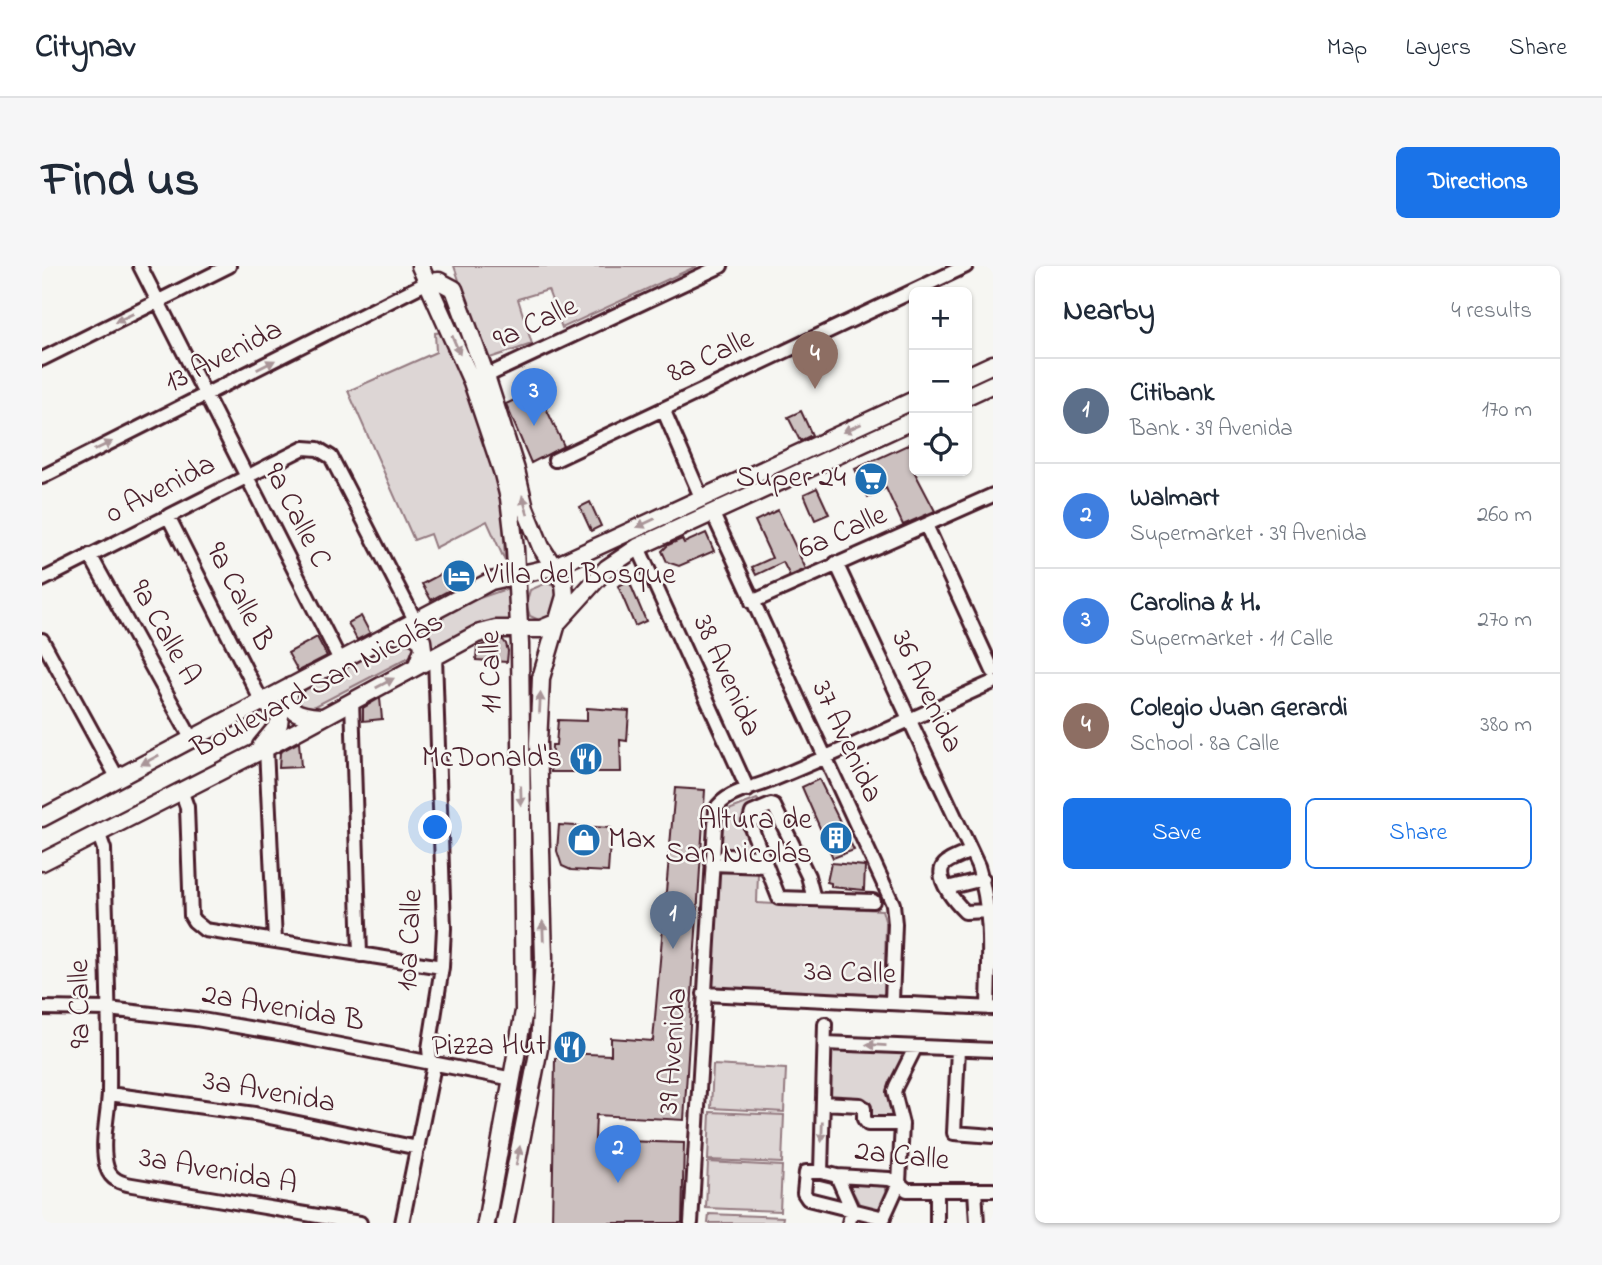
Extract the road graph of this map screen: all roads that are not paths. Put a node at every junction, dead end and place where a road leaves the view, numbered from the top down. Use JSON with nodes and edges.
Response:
{"nodes":[{"id":1,"x":140,"y":266,"type":"edge"},
{"id":2,"x":229,"y":266,"type":"edge"},
{"id":3,"x":420,"y":266,"type":"edge"},
{"id":4,"x":721,"y":266,"type":"edge"},
{"id":5,"x":966,"y":266,"type":"edge"},
{"id":6,"x":428,"y":282,"type":"junction"},
{"id":7,"x":158,"y":301,"type":"junction"},
{"id":8,"x":42,"y":359,"type":"edge"},
{"id":9,"x":993,"y":364,"type":"edge"},
{"id":10,"x":972,"y":374,"type":"edge"},
{"id":11,"x":486,"y":376,"type":"junction"},
{"id":12,"x":993,"y":384,"type":"edge"},
{"id":13,"x":972,"y":394,"type":"edge"},
{"id":14,"x":205,"y":396,"type":"junction"},
{"id":15,"x":909,"y":402,"type":"edge"},
{"id":16,"x":663,"y":409,"type":"junction"},
{"id":17,"x":909,"y":422,"type":"edge"},
{"id":18,"x":555,"y":460,"type":"dead end"},
{"id":19,"x":246,"y":476,"type":"junction"},
{"id":20,"x":42,"y":477,"type":"edge"},
{"id":21,"x":993,"y":495,"type":"edge"},
{"id":22,"x":701,"y":497,"type":"junction"},
{"id":23,"x":712,"y":512,"type":"junction"},
{"id":24,"x":168,"y":516,"type":"junction"},
{"id":25,"x":926,"y":525,"type":"junction"},
{"id":26,"x":537,"y":536,"type":"junction"},
{"id":27,"x":638,"y":547,"type":"junction"},
{"id":28,"x":586,"y":552,"type":"junction"},
{"id":29,"x":90,"y":555,"type":"junction"},
{"id":30,"x":836,"y":564,"type":"junction"},
{"id":31,"x":553,"y":567,"type":"junction"},
{"id":32,"x":516,"y":574,"type":"junction"},
{"id":33,"x":42,"y":580,"type":"edge"},
{"id":34,"x":752,"y":602,"type":"junction"},
{"id":35,"x":415,"y":620,"type":"junction"},
{"id":36,"x":558,"y":622,"type":"junction"},
{"id":37,"x":520,"y":630,"type":"junction"},
{"id":38,"x":389,"y":634,"type":"junction"},
{"id":39,"x":42,"y":640,"type":"edge"},
{"id":40,"x":435,"y":656,"type":"junction"},
{"id":41,"x":340,"y":660,"type":"junction"},
{"id":42,"x":417,"y":665,"type":"junction"},
{"id":43,"x":993,"y":671,"type":"edge"},
{"id":44,"x":993,"y":682,"type":"edge"},
{"id":45,"x":291,"y":686,"type":"junction"},
{"id":46,"x":352,"y":700,"type":"junction"},
{"id":47,"x":262,"y":702,"type":"junction"},
{"id":48,"x":320,"y":718,"type":"junction"},
{"id":49,"x":911,"y":719,"type":"junction"},
{"id":50,"x":191,"y":738,"type":"junction"},
{"id":51,"x":260,"y":751,"type":"junction"},
{"id":52,"x":824,"y":757,"type":"junction"},
{"id":53,"x":117,"y":777,"type":"junction"},
{"id":54,"x":181,"y":790,"type":"junction"},
{"id":55,"x":748,"y":790,"type":"junction"},
{"id":56,"x":42,"y":818,"type":"edge"},
{"id":57,"x":98,"y":832,"type":"junction"},
{"id":58,"x":971,"y":850,"type":"junction"},
{"id":59,"x":712,"y":859,"type":"junction"},
{"id":60,"x":42,"y":862,"type":"edge"},
{"id":61,"x":765,"y":862,"type":"junction"},
{"id":62,"x":983,"y":879,"type":"junction"},
{"id":63,"x":947,"y":888,"type":"junction"},
{"id":64,"x":814,"y":899,"type":"junction"},
{"id":65,"x":873,"y":901,"type":"dead end"},
{"id":66,"x":991,"y":917,"type":"edge"},
{"id":67,"x":275,"y":941,"type":"junction"},
{"id":68,"x":360,"y":955,"type":"junction"},
{"id":69,"x":442,"y":967,"type":"junction"},
{"id":70,"x":704,"y":994,"type":"junction"},
{"id":71,"x":892,"y":1001,"type":"junction"},
{"id":72,"x":42,"y":1008,"type":"edge"},
{"id":73,"x":990,"y":1008,"type":"edge"},
{"id":74,"x":108,"y":1009,"type":"junction"},
{"id":75,"x":825,"y":1024,"type":"dead end"},
{"id":76,"x":825,"y":1043,"type":"junction"},
{"id":77,"x":915,"y":1048,"type":"junction"},
{"id":78,"x":958,"y":1049,"type":"junction"},
{"id":79,"x":993,"y":1050,"type":"edge"},
{"id":80,"x":433,"y":1065,"type":"junction"},
{"id":81,"x":513,"y":1079,"type":"junction"},
{"id":82,"x":109,"y":1094,"type":"junction"},
{"id":83,"x":823,"y":1103,"type":"junction"},
{"id":84,"x":902,"y":1124,"type":"junction"},
{"id":85,"x":993,"y":1136,"type":"edge"},
{"id":86,"x":418,"y":1148,"type":"junction"},
{"id":87,"x":821,"y":1172,"type":"junction"},
{"id":88,"x":111,"y":1176,"type":"joint"},
{"id":89,"x":837,"y":1177,"type":"junction"},
{"id":90,"x":899,"y":1183,"type":"junction"},
{"id":91,"x":937,"y":1190,"type":"junction"},
{"id":92,"x":975,"y":1190,"type":"junction"},
{"id":93,"x":993,"y":1190,"type":"edge"},
{"id":94,"x":851,"y":1217,"type":"edge"},
{"id":95,"x":882,"y":1220,"type":"edge"},
{"id":96,"x":360,"y":1223,"type":"edge"},
{"id":97,"x":402,"y":1223,"type":"edge"},
{"id":98,"x":486,"y":1223,"type":"edge"},
{"id":99,"x":505,"y":1223,"type":"edge"},
{"id":100,"x":691,"y":1223,"type":"edge"},
{"id":101,"x":937,"y":1223,"type":"edge"},
{"id":102,"x":977,"y":1223,"type":"edge"}],
"edges":[{"from":1,"to":7,"type":"street"},
{"from":2,"to":7,"type":"street"},
{"from":3,"to":6,"type":"main road"},
{"from":4,"to":11,"type":"street","name":"9a Calle"},
{"from":5,"to":16,"type":"street","name":"8a Calle"},
{"from":6,"to":11,"type":"main road","name":"11 Calle"},
{"from":14,"to":6,"type":"street","name":"13 Avenida","one_way":true},
{"from":6,"to":32,"type":"main road","name":"11 Calle","one_way":true},
{"from":7,"to":8,"type":"street","one_way":true},
{"from":7,"to":14,"type":"street"},
{"from":9,"to":10,"type":"main road"},
{"from":26,"to":11,"type":"main road","name":"11 Calle","one_way":true},
{"from":12,"to":13,"type":"main road"},
{"from":14,"to":19,"type":"street","name":"9a Calle C"},
{"from":20,"to":14,"type":"street","name":"13 Avenida","one_way":true},
{"from":15,"to":22,"type":"main road","name":"Boulevard San Nicolás","one_way":true},
{"from":16,"to":18,"type":"street","name":"8a Calle"},
{"from":16,"to":22,"type":"street"},
{"from":17,"to":23,"type":"main road"},
{"from":19,"to":24,"type":"street","name":"0 Avenida"},
{"from":19,"to":35,"type":"street","name":"0 Avenida"},
{"from":19,"to":41,"type":"street","name":"9a Calle C"},
{"from":21,"to":25,"type":"street","name":"6a Calle"},
{"from":22,"to":28,"type":"main road","name":"Boulevard San Nicolás","one_way":true},
{"from":23,"to":27,"type":"main road"},
{"from":23,"to":34,"type":"street","name":"37 Avenida"},
{"from":24,"to":29,"type":"street","name":"0 Avenida"},
{"from":24,"to":47,"type":"street","name":"9a Calle B"},
{"from":25,"to":30,"type":"street","name":"6a Calle"},
{"from":25,"to":43,"type":"street"},
{"from":26,"to":28,"type":"main road"},
{"from":26,"to":31,"type":"main road","name":"11 Calle"},
{"from":27,"to":36,"type":"main road"},
{"from":27,"to":55,"type":"street","name":"38 Avenida"},
{"from":28,"to":31,"type":"main road","name":"Boulevard San Nicolás"},
{"from":29,"to":33,"type":"street","name":"0 Avenida"},
{"from":29,"to":50,"type":"street","name":"9a Calle A"},
{"from":30,"to":34,"type":"street","name":"6a Calle"},
{"from":30,"to":49,"type":"street","name":"36 Avenida"},
{"from":31,"to":32,"type":"main road","name":"Boulevard San Nicolás"},
{"from":31,"to":36,"type":"main road","name":"11 Calle"},
{"from":32,"to":35,"type":"main road","name":"Boulevard San Nicolás"},
{"from":32,"to":37,"type":"main road","name":"11 Calle"},
{"from":34,"to":52,"type":"street","name":"37 Avenida"},
{"from":35,"to":38,"type":"main road","name":"Boulevard San Nicolás"},
{"from":36,"to":37,"type":"main road","name":"Boulevard San Nicolás"},
{"from":99,"to":36,"type":"main road","name":"11 Calle","one_way":true},
{"from":37,"to":40,"type":"main road","name":"Boulevard San Nicolás"},
{"from":37,"to":81,"type":"main road","name":"11 Calle","one_way":true},
{"from":38,"to":41,"type":"main road","name":"Boulevard San Nicolás"},
{"from":38,"to":42,"type":"main road"},
{"from":39,"to":53,"type":"street"},
{"from":40,"to":42,"type":"main road","name":"Boulevard San Nicolás"},
{"from":40,"to":69,"type":"street","name":"10a Calle"},
{"from":41,"to":45,"type":"main road","name":"Boulevard San Nicolás"},
{"from":46,"to":42,"type":"main road","name":"Boulevard San Nicolás","one_way":true},
{"from":44,"to":49,"type":"street"},
{"from":45,"to":47,"type":"main road","name":"Boulevard San Nicolás"},
{"from":45,"to":48,"type":"main road"},
{"from":46,"to":48,"type":"main road","name":"Boulevard San Nicolás"},
{"from":46,"to":68,"type":"street"},
{"from":47,"to":50,"type":"main road","name":"Boulevard San Nicolás"},
{"from":47,"to":51,"type":"main road"},
{"from":48,"to":51,"type":"main road","name":"Boulevard San Nicolás"},
{"from":49,"to":52,"type":"street"},
{"from":49,"to":58,"type":"street","name":"36 Avenida"},
{"from":50,"to":53,"type":"main road","name":"Boulevard San Nicolás","one_way":true},
{"from":51,"to":54,"type":"main road","name":"Boulevard San Nicolás"},
{"from":51,"to":67,"type":"street"},
{"from":52,"to":55,"type":"street"},
{"from":52,"to":71,"type":"street","name":"37 Avenida"},
{"from":53,"to":56,"type":"main road","name":"Boulevard San Nicolás"},
{"from":54,"to":57,"type":"main road","name":"Boulevard San Nicolás"},
{"from":54,"to":67,"type":"street"},
{"from":55,"to":59,"type":"street","name":"39 Avenida"},
{"from":57,"to":60,"type":"main road","name":"Boulevard San Nicolás"},
{"from":57,"to":74,"type":"street","name":"9a Calle"},
{"from":58,"to":62,"type":"street","name":"36 Avenida"},
{"from":58,"to":63,"type":"street"},
{"from":59,"to":61,"type":"street"},
{"from":59,"to":70,"type":"street","name":"39 Avenida"},
{"from":61,"to":64,"type":"street"},
{"from":61,"to":64,"type":"street"},
{"from":62,"to":63,"type":"street"},
{"from":62,"to":66,"type":"street","name":"36 Avenida"},
{"from":63,"to":66,"type":"street"},
{"from":64,"to":65,"type":"street"},
{"from":66,"to":73,"type":"street","name":"36 Avenida"},
{"from":67,"to":68,"type":"street"},
{"from":68,"to":69,"type":"street"},
{"from":69,"to":80,"type":"street","name":"10a Calle"},
{"from":70,"to":71,"type":"street","name":"3a Calle"},
{"from":70,"to":100,"type":"street","name":"39 Avenida"},
{"from":71,"to":73,"type":"street","name":"3a Calle"},
{"from":72,"to":74,"type":"street","name":"2a Avenida B"},
{"from":74,"to":80,"type":"street","name":"2a Avenida B"},
{"from":74,"to":82,"type":"street","name":"9a Calle"},
{"from":75,"to":76,"type":"street"},
{"from":77,"to":76,"type":"street","one_way":true},
{"from":76,"to":83,"type":"street"},
{"from":77,"to":78,"type":"street"},
{"from":77,"to":84,"type":"street"},
{"from":78,"to":79,"type":"street"},
{"from":78,"to":85,"type":"street"},
{"from":80,"to":81,"type":"street","name":"2a Avenida B"},
{"from":80,"to":86,"type":"street","name":"10a Calle"},
{"from":81,"to":98,"type":"main road","name":"11 Calle"},
{"from":82,"to":86,"type":"street","name":"3a Avenida"},
{"from":82,"to":88,"type":"street","name":"9a Calle"},
{"from":83,"to":84,"type":"street"},
{"from":83,"to":87,"type":"street","one_way":true},
{"from":84,"to":90,"type":"street"},
{"from":86,"to":97,"type":"street","name":"10a Calle"},
{"from":87,"to":89,"type":"street","name":"2a Calle"},
{"from":87,"to":94,"type":"street","name":"2a Calle"},
{"from":88,"to":96,"type":"street","name":"3a Avenida A"},
{"from":89,"to":90,"type":"street","name":"2a Calle"},
{"from":89,"to":94,"type":"street"},
{"from":90,"to":91,"type":"street","name":"2a Calle"},
{"from":90,"to":95,"type":"street"},
{"from":91,"to":92,"type":"street","name":"2a Calle"},
{"from":91,"to":101,"type":"street"},
{"from":92,"to":93,"type":"street","name":"2a Calle"},
{"from":92,"to":102,"type":"street"},
{"from":94,"to":95,"type":"street"}]}
